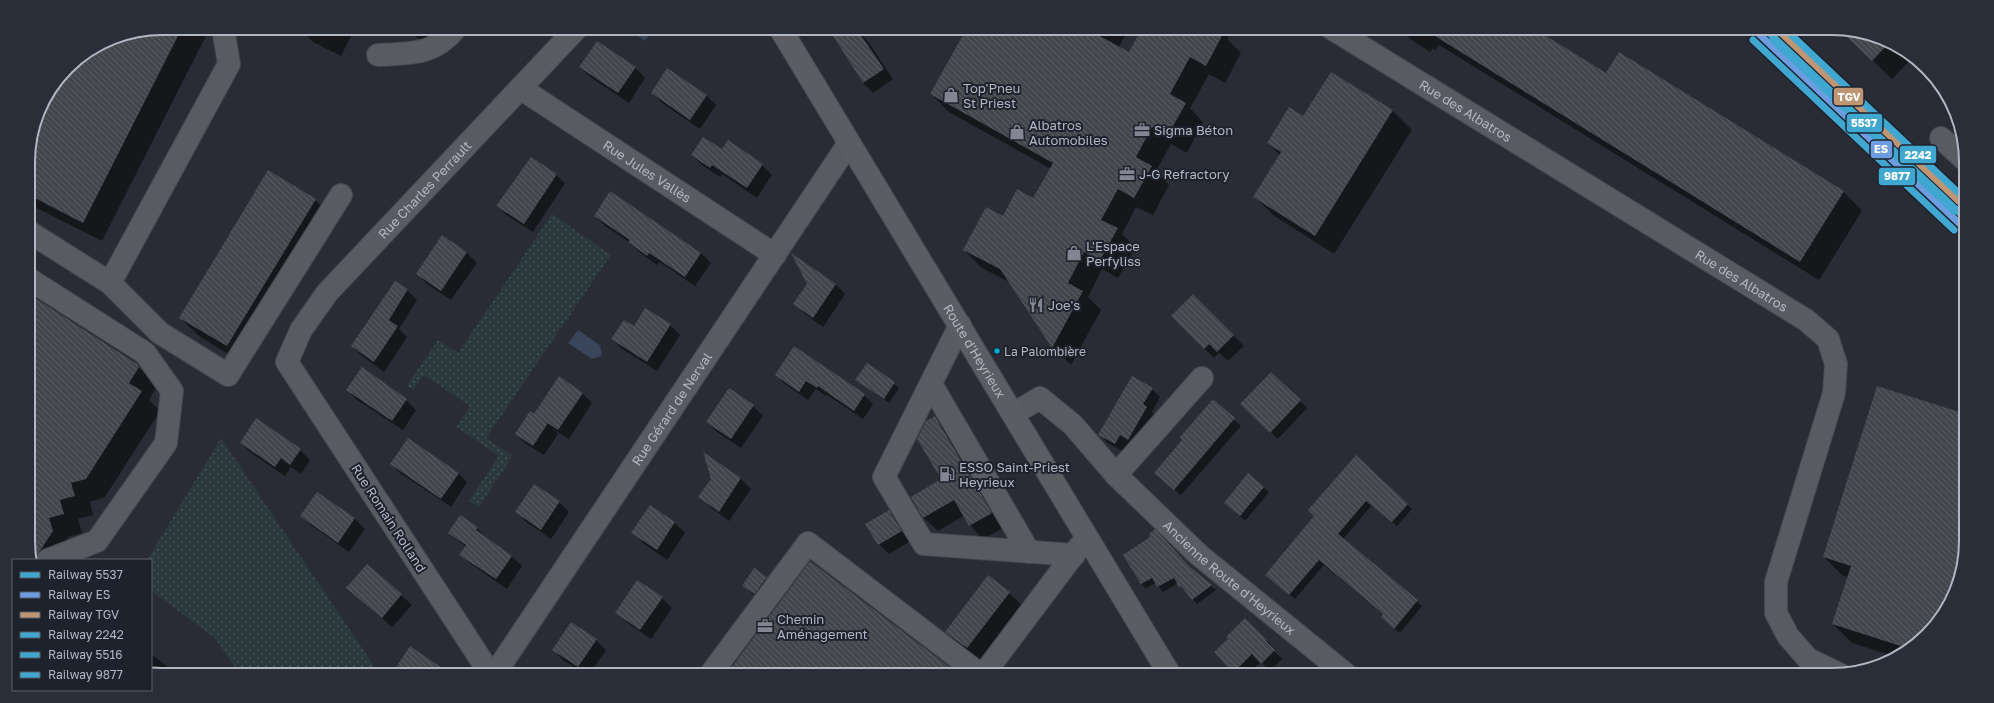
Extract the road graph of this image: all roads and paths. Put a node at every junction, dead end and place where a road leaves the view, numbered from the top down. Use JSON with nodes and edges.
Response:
{"nodes":[{"id":1,"x":224,"y":35,"type":"edge"},
{"id":2,"x":450,"y":35,"type":"edge"},
{"id":3,"x":569,"y":35,"type":"edge"},
{"id":4,"x":784,"y":35,"type":"edge"},
{"id":5,"x":1342,"y":35,"type":"edge"},
{"id":6,"x":378,"y":55,"type":"dead end"},
{"id":7,"x":520,"y":88,"type":"junction"},
{"id":8,"x":1941,"y":138,"type":"dead end"},
{"id":9,"x":849,"y":143,"type":"junction"},
{"id":10,"x":1959,"y":154,"type":"edge"},
{"id":11,"x":341,"y":195,"type":"dead end"},
{"id":12,"x":35,"y":236,"type":"edge"},
{"id":13,"x":774,"y":255,"type":"junction"},
{"id":14,"x":35,"y":283,"type":"edge"},
{"id":15,"x":110,"y":283,"type":"junction"},
{"id":16,"x":960,"y":325,"type":"junction"},
{"id":17,"x":287,"y":362,"type":"joint"},
{"id":18,"x":1202,"y":378,"type":"dead end"},
{"id":19,"x":930,"y":384,"type":"junction"},
{"id":20,"x":1013,"y":414,"type":"junction"},
{"id":21,"x":1116,"y":475,"type":"junction"},
{"id":22,"x":1087,"y":537,"type":"junction"},
{"id":23,"x":1029,"y":552,"type":"junction"},
{"id":24,"x":1074,"y":555,"type":"junction"},
{"id":25,"x":51,"y":559,"type":"edge"},
{"id":26,"x":487,"y":668,"type":"edge"},
{"id":27,"x":497,"y":668,"type":"edge"},
{"id":28,"x":715,"y":668,"type":"edge"},
{"id":29,"x":973,"y":668,"type":"edge"},
{"id":30,"x":987,"y":668,"type":"edge"},
{"id":31,"x":1166,"y":668,"type":"edge"},
{"id":32,"x":1338,"y":668,"type":"edge"},
{"id":33,"x":1827,"y":668,"type":"edge"}],
"edges":[{"from":1,"to":15,"type":"street"},
{"from":2,"to":6,"type":"street"},
{"from":3,"to":7,"type":"street","name":"Rue Charles Perrault"},
{"from":4,"to":9,"type":"main road","name":"Route d'Heyrieux"},
{"from":5,"to":33,"type":"street","name":"Rue des Albatros"},
{"from":7,"to":13,"type":"street","name":"Rue Jules Vallès"},
{"from":7,"to":17,"type":"street","name":"Rue Charles Perrault"},
{"from":8,"to":10,"type":"street"},
{"from":9,"to":13,"type":"street","name":"Rue Gérard de Nerval"},
{"from":9,"to":16,"type":"main road","name":"Route d'Heyrieux"},
{"from":11,"to":15,"type":"street"},
{"from":12,"to":15,"type":"street"},
{"from":13,"to":27,"type":"street","name":"Rue Gérard de Nerval"},
{"from":14,"to":25,"type":"street"},
{"from":16,"to":19,"type":"street"},
{"from":16,"to":20,"type":"main road","name":"Route d'Heyrieux"},
{"from":17,"to":26,"type":"street","name":"Rue Romain Rolland"},
{"from":18,"to":21,"type":"street"},
{"from":19,"to":23,"type":"street"},
{"from":19,"to":23,"type":"street"},
{"from":20,"to":21,"type":"street","name":"Ancienne Route d'Heyrieux"},
{"from":20,"to":22,"type":"main road","name":"Route d'Heyrieux"},
{"from":21,"to":32,"type":"street","name":"Ancienne Route d'Heyrieux"},
{"from":22,"to":24,"type":"street"},
{"from":22,"to":31,"type":"main road","name":"Route d'Heyrieux"},
{"from":23,"to":24,"type":"street"},
{"from":24,"to":30,"type":"street"},
{"from":28,"to":29,"type":"street"}]}
